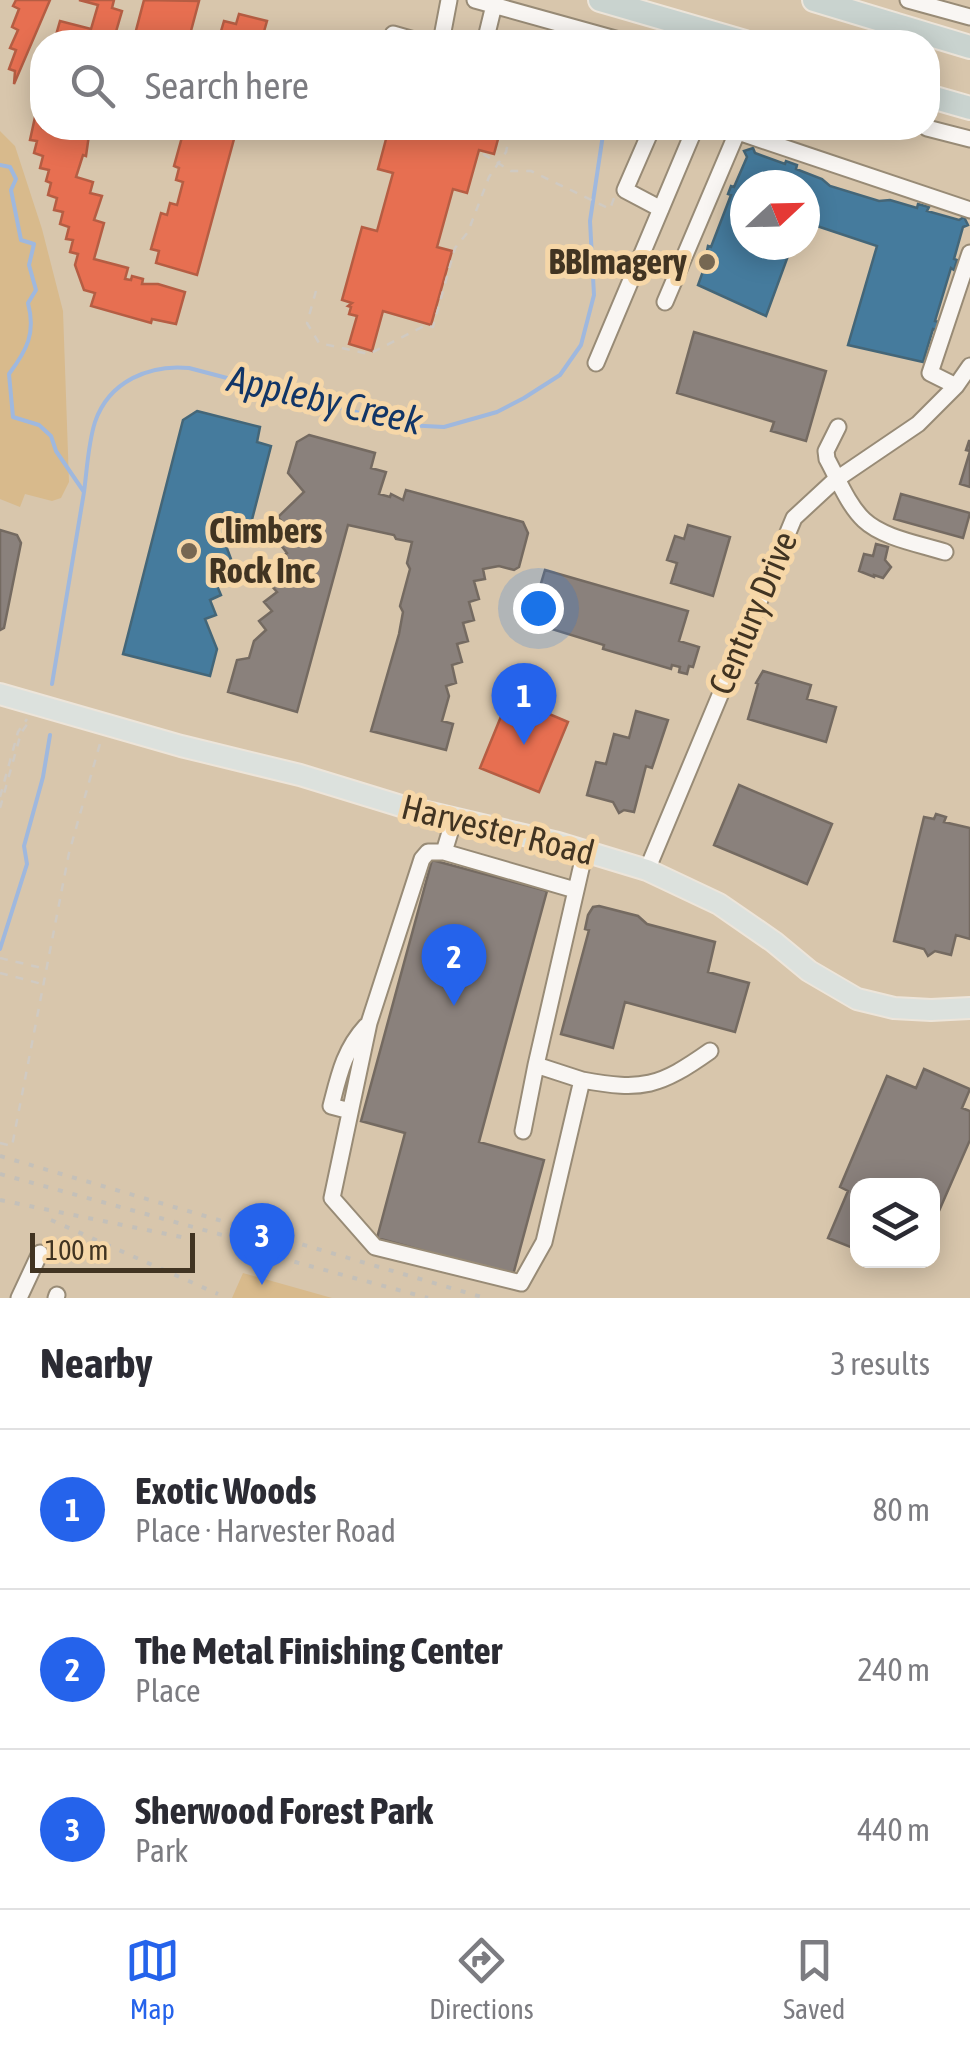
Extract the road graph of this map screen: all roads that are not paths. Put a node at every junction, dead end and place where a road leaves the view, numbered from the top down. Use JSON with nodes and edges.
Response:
{"nodes":[{"id":1,"x":449,"y":0,"type":"edge"},
{"id":2,"x":476,"y":0,"type":"edge"},
{"id":3,"x":600,"y":0,"type":"edge"},
{"id":4,"x":814,"y":0,"type":"edge"},
{"id":5,"x":908,"y":0,"type":"edge"},
{"id":6,"x":494,"y":5,"type":"junction"},
{"id":7,"x":970,"y":17,"type":"edge"},
{"id":8,"x":443,"y":30,"type":"edge"},
{"id":9,"x":489,"y":30,"type":"edge"},
{"id":10,"x":583,"y":30,"type":"edge"},
{"id":11,"x":704,"y":30,"type":"edge"},
{"id":12,"x":916,"y":30,"type":"edge"},
{"id":13,"x":940,"y":37,"type":"edge"},
{"id":14,"x":970,"y":46,"type":"edge"},
{"id":15,"x":940,"y":99,"type":"edge"},
{"id":16,"x":970,"y":108,"type":"edge"},
{"id":17,"x":940,"y":131,"type":"edge"},
{"id":18,"x":647,"y":140,"type":"edge"},
{"id":19,"x":690,"y":140,"type":"edge"},
{"id":20,"x":734,"y":140,"type":"edge"},
{"id":21,"x":767,"y":140,"type":"edge"},
{"id":22,"x":970,"y":140,"type":"edge"},
{"id":23,"x":661,"y":209,"type":"junction"},
{"id":24,"x":970,"y":210,"type":"edge"},
{"id":25,"x":970,"y":253,"type":"edge"},
{"id":26,"x":666,"y":302,"type":"dead end"},
{"id":27,"x":596,"y":363,"type":"dead end"},
{"id":28,"x":970,"y":366,"type":"edge"},
{"id":29,"x":956,"y":386,"type":"junction"},
{"id":30,"x":838,"y":427,"type":"dead end"},
{"id":31,"x":838,"y":479,"type":"junction"},
{"id":32,"x":945,"y":552,"type":"dead end"},
{"id":33,"x":0,"y":694,"type":"edge"},
{"id":34,"x":454,"y":818,"type":"junction"},
{"id":35,"x":444,"y":852,"type":"junction"},
{"id":36,"x":585,"y":852,"type":"junction"},
{"id":37,"x":647,"y":870,"type":"junction"},
{"id":38,"x":575,"y":890,"type":"junction"},
{"id":39,"x":970,"y":1008,"type":"edge"},
{"id":40,"x":710,"y":1051,"type":"dead end"},
{"id":41,"x":536,"y":1065,"type":"junction"},
{"id":42,"x":582,"y":1080,"type":"junction"},
{"id":43,"x":523,"y":1131,"type":"dead end"},
{"id":44,"x":40,"y":1253,"type":"dead end"},
{"id":45,"x":19,"y":1298,"type":"edge"}],
"edges":[{"from":1,"to":8,"type":"street"},
{"from":2,"to":6,"type":"street"},
{"from":3,"to":11,"type":"highway"},
{"from":4,"to":12,"type":"highway"},
{"from":5,"to":7,"type":"street"},
{"from":6,"to":9,"type":"street"},
{"from":6,"to":10,"type":"street"},
{"from":13,"to":14,"type":"highway"},
{"from":15,"to":16,"type":"highway"},
{"from":17,"to":22,"type":"street"},
{"from":18,"to":23,"type":"street"},
{"from":19,"to":23,"type":"street"},
{"from":20,"to":26,"type":"street"},
{"from":21,"to":24,"type":"street"},
{"from":23,"to":27,"type":"street"},
{"from":25,"to":29,"type":"street"},
{"from":28,"to":29,"type":"street","name":"Century Drive"},
{"from":29,"to":31,"type":"street","name":"Century Drive"},
{"from":30,"to":31,"type":"street"},
{"from":31,"to":32,"type":"street"},
{"from":31,"to":37,"type":"street","name":"Century Drive"},
{"from":33,"to":34,"type":"main road","name":"Harvester Road"},
{"from":34,"to":35,"type":"street"},
{"from":34,"to":36,"type":"main road","name":"Harvester Road"},
{"from":35,"to":38,"type":"street"},
{"from":35,"to":42,"type":"street"},
{"from":36,"to":37,"type":"main road","name":"Harvester Road"},
{"from":36,"to":38,"type":"street"},
{"from":37,"to":39,"type":"main road","name":"Harvester Road"},
{"from":38,"to":41,"type":"street"},
{"from":40,"to":42,"type":"street"},
{"from":41,"to":42,"type":"street"},
{"from":41,"to":43,"type":"street"},
{"from":44,"to":45,"type":"street"}]}
